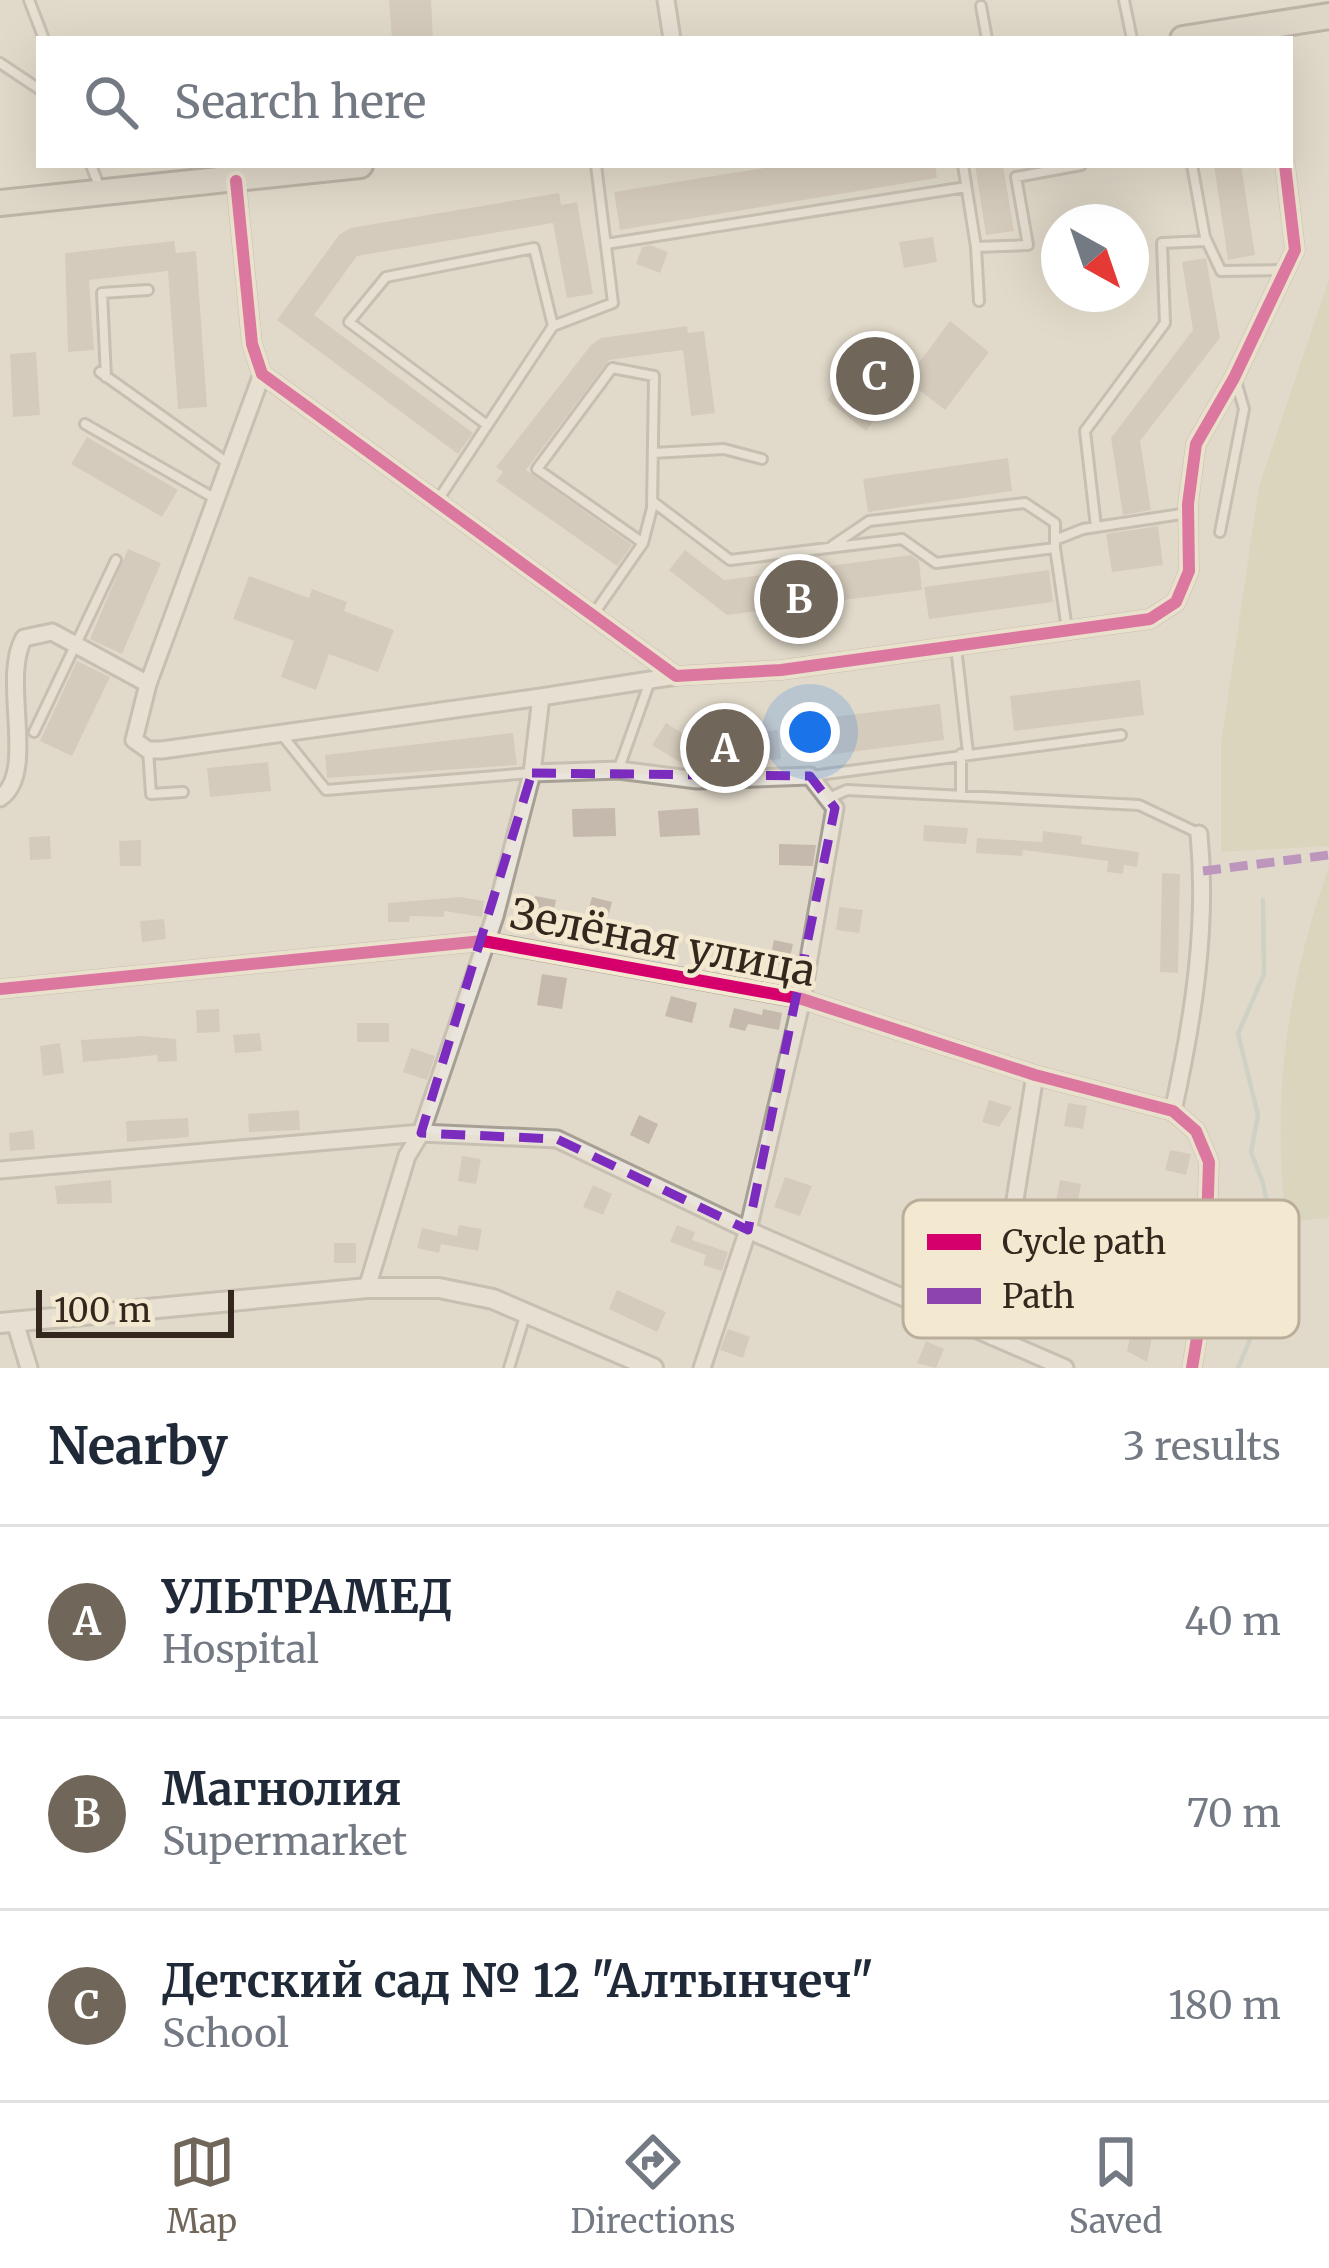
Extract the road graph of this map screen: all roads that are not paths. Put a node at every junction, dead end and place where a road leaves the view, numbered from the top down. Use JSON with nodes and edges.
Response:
{"nodes":[{"id":1,"x":29,"y":0,"type":"edge"},
{"id":2,"x":666,"y":0,"type":"edge"},
{"id":3,"x":1124,"y":0,"type":"edge"},
{"id":4,"x":981,"y":6,"type":"dead end"},
{"id":5,"x":1329,"y":16,"type":"edge"},
{"id":6,"x":1269,"y":32,"type":"edge"},
{"id":7,"x":43,"y":36,"type":"edge"},
{"id":8,"x":672,"y":36,"type":"edge"},
{"id":9,"x":986,"y":36,"type":"edge"},
{"id":10,"x":1131,"y":36,"type":"edge"},
{"id":11,"x":1220,"y":36,"type":"edge"},
{"id":12,"x":0,"y":63,"type":"edge"},
{"id":13,"x":36,"y":86,"type":"edge"},
{"id":14,"x":92,"y":168,"type":"edge"},
{"id":15,"x":337,"y":168,"type":"edge"},
{"id":16,"x":596,"y":168,"type":"edge"},
{"id":17,"x":963,"y":168,"type":"edge"},
{"id":18,"x":1065,"y":168,"type":"edge"},
{"id":19,"x":1193,"y":168,"type":"edge"},
{"id":20,"x":1285,"y":168,"type":"edge"},
{"id":21,"x":236,"y":181,"type":"junction"},
{"id":22,"x":966,"y":187,"type":"junction"},
{"id":23,"x":102,"y":193,"type":"junction"},
{"id":24,"x":0,"y":202,"type":"edge"},
{"id":25,"x":1207,"y":241,"type":"junction"},
{"id":26,"x":606,"y":244,"type":"junction"},
{"id":27,"x":976,"y":247,"type":"junction"},
{"id":28,"x":1286,"y":270,"type":"junction"},
{"id":29,"x":148,"y":290,"type":"dead end"},
{"id":30,"x":979,"y":301,"type":"dead end"},
{"id":31,"x":553,"y":326,"type":"junction"},
{"id":32,"x":262,"y":374,"type":"junction"},
{"id":33,"x":1234,"y":378,"type":"junction"},
{"id":34,"x":85,"y":424,"type":"dead end"},
{"id":35,"x":487,"y":425,"type":"junction"},
{"id":36,"x":653,"y":453,"type":"junction"},
{"id":37,"x":761,"y":459,"type":"dead end"},
{"id":38,"x":229,"y":464,"type":"junction"},
{"id":39,"x":216,"y":500,"type":"junction"},
{"id":40,"x":437,"y":501,"type":"junction"},
{"id":41,"x":652,"y":501,"type":"junction"},
{"id":42,"x":1188,"y":513,"type":"junction"},
{"id":43,"x":1096,"y":527,"type":"junction"},
{"id":44,"x":1220,"y":532,"type":"dead end"},
{"id":45,"x":643,"y":542,"type":"junction"},
{"id":46,"x":1055,"y":544,"type":"junction"},
{"id":47,"x":830,"y":548,"type":"junction"},
{"id":48,"x":116,"y":560,"type":"dead end"},
{"id":49,"x":593,"y":615,"type":"junction"},
{"id":50,"x":1067,"y":630,"type":"junction"},
{"id":51,"x":76,"y":645,"type":"junction"},
{"id":52,"x":956,"y":646,"type":"junction"},
{"id":53,"x":676,"y":676,"type":"junction"},
{"id":54,"x":650,"y":680,"type":"junction"},
{"id":55,"x":148,"y":684,"type":"junction"},
{"id":56,"x":541,"y":698,"type":"junction"},
{"id":57,"x":34,"y":732,"type":"dead end"},
{"id":58,"x":282,"y":735,"type":"junction"},
{"id":59,"x":1121,"y":735,"type":"dead end"},
{"id":60,"x":148,"y":750,"type":"junction"},
{"id":61,"x":965,"y":754,"type":"junction"},
{"id":62,"x":619,"y":770,"type":"junction"},
{"id":63,"x":532,"y":773,"type":"junction"},
{"id":64,"x":810,"y":776,"type":"junction"},
{"id":65,"x":183,"y":792,"type":"dead end"},
{"id":66,"x":961,"y":793,"type":"junction"},
{"id":67,"x":0,"y":798,"type":"edge"},
{"id":68,"x":829,"y":798,"type":"junction"},
{"id":69,"x":1199,"y":834,"type":"joint"},
{"id":70,"x":483,"y":941,"type":"junction"},
{"id":71,"x":0,"y":989,"type":"edge"},
{"id":72,"x":802,"y":999,"type":"junction"},
{"id":73,"x":1034,"y":1075,"type":"junction"},
{"id":74,"x":1173,"y":1111,"type":"junction"},
{"id":75,"x":422,"y":1133,"type":"junction"},
{"id":76,"x":0,"y":1170,"type":"edge"},
{"id":77,"x":1014,"y":1200,"type":"edge"},
{"id":78,"x":1208,"y":1200,"type":"edge"},
{"id":79,"x":748,"y":1230,"type":"junction"},
{"id":80,"x":368,"y":1288,"type":"junction"},
{"id":81,"x":903,"y":1298,"type":"edge"},
{"id":82,"x":526,"y":1313,"type":"junction"},
{"id":83,"x":7,"y":1322,"type":"edge"},
{"id":84,"x":995,"y":1338,"type":"edge"},
{"id":85,"x":1197,"y":1338,"type":"edge"},
{"id":86,"x":29,"y":1368,"type":"edge"},
{"id":87,"x":509,"y":1368,"type":"edge"},
{"id":88,"x":653,"y":1368,"type":"edge"},
{"id":89,"x":702,"y":1368,"type":"edge"},
{"id":90,"x":1065,"y":1368,"type":"edge"},
{"id":91,"x":1192,"y":1368,"type":"edge"}],
"edges":[{"from":1,"to":7,"type":"lane"},
{"from":2,"to":8,"type":"street"},
{"from":3,"to":10,"type":"lane"},
{"from":4,"to":9,"type":"lane"},
{"from":5,"to":6,"type":"highway"},
{"from":6,"to":11,"type":"highway"},
{"from":12,"to":13,"type":"lane"},
{"from":14,"to":23,"type":"lane"},
{"from":15,"to":21,"type":"highway"},
{"from":16,"to":26,"type":"lane"},
{"from":17,"to":22,"type":"lane"},
{"from":18,"to":27,"type":"lane"},
{"from":19,"to":25,"type":"lane"},
{"from":20,"to":28,"type":"street"},
{"from":21,"to":23,"type":"highway"},
{"from":21,"to":32,"type":"street"},
{"from":22,"to":26,"type":"lane"},
{"from":22,"to":27,"type":"lane"},
{"from":23,"to":24,"type":"highway"},
{"from":25,"to":28,"type":"lane"},
{"from":25,"to":43,"type":"lane"},
{"from":26,"to":31,"type":"lane"},
{"from":27,"to":30,"type":"lane"},
{"from":28,"to":33,"type":"street"},
{"from":29,"to":38,"type":"lane"},
{"from":31,"to":35,"type":"lane"},
{"from":31,"to":35,"type":"lane"},
{"from":32,"to":38,"type":"street"},
{"from":32,"to":40,"type":"street"},
{"from":33,"to":42,"type":"street"},
{"from":33,"to":44,"type":"lane"},
{"from":34,"to":39,"type":"lane"},
{"from":35,"to":40,"type":"lane"},
{"from":36,"to":37,"type":"lane"},
{"from":36,"to":41,"type":"lane"},
{"from":36,"to":45,"type":"lane"},
{"from":38,"to":39,"type":"street"},
{"from":39,"to":55,"type":"street"},
{"from":40,"to":49,"type":"street"},
{"from":41,"to":45,"type":"lane"},
{"from":41,"to":47,"type":"lane"},
{"from":42,"to":43,"type":"lane"},
{"from":42,"to":50,"type":"street"},
{"from":43,"to":46,"type":"lane"},
{"from":45,"to":49,"type":"lane"},
{"from":46,"to":47,"type":"lane"},
{"from":46,"to":47,"type":"lane"},
{"from":46,"to":50,"type":"lane"},
{"from":48,"to":51,"type":"lane"},
{"from":49,"to":53,"type":"street"},
{"from":50,"to":52,"type":"street"},
{"from":51,"to":55,"type":"street"},
{"from":51,"to":57,"type":"lane"},
{"from":51,"to":67,"type":"street"},
{"from":52,"to":53,"type":"street"},
{"from":52,"to":61,"type":"lane"},
{"from":53,"to":54,"type":"street"},
{"from":54,"to":56,"type":"street"},
{"from":54,"to":62,"type":"lane"},
{"from":55,"to":60,"type":"street"},
{"from":56,"to":58,"type":"street"},
{"from":56,"to":63,"type":"street"},
{"from":58,"to":60,"type":"street"},
{"from":58,"to":63,"type":"lane"},
{"from":59,"to":61,"type":"lane"},
{"from":60,"to":65,"type":"lane"},
{"from":61,"to":64,"type":"lane"},
{"from":61,"to":66,"type":"lane"},
{"from":62,"to":63,"type":"street"},
{"from":62,"to":64,"type":"street"},
{"from":63,"to":70,"type":"street"},
{"from":64,"to":68,"type":"street"},
{"from":66,"to":68,"type":"lane"},
{"from":66,"to":69,"type":"lane"},
{"from":68,"to":72,"type":"street"},
{"from":69,"to":74,"type":"street"},
{"from":70,"to":71,"type":"street","name":"Зелёная улица"},
{"from":70,"to":72,"type":"street","name":"Зелёная улица"},
{"from":70,"to":75,"type":"street"},
{"from":72,"to":73,"type":"street","name":"Зелёная улица"},
{"from":72,"to":79,"type":"street"},
{"from":73,"to":74,"type":"street","name":"Зелёная улица"},
{"from":73,"to":77,"type":"street"},
{"from":74,"to":78,"type":"street"},
{"from":75,"to":76,"type":"street"},
{"from":75,"to":79,"type":"street"},
{"from":75,"to":80,"type":"street"},
{"from":79,"to":81,"type":"street"},
{"from":79,"to":89,"type":"street"},
{"from":80,"to":82,"type":"street"},
{"from":80,"to":83,"type":"street"},
{"from":82,"to":87,"type":"lane"},
{"from":82,"to":88,"type":"street"},
{"from":83,"to":86,"type":"street"},
{"from":84,"to":90,"type":"street"},
{"from":85,"to":91,"type":"street"}]}
